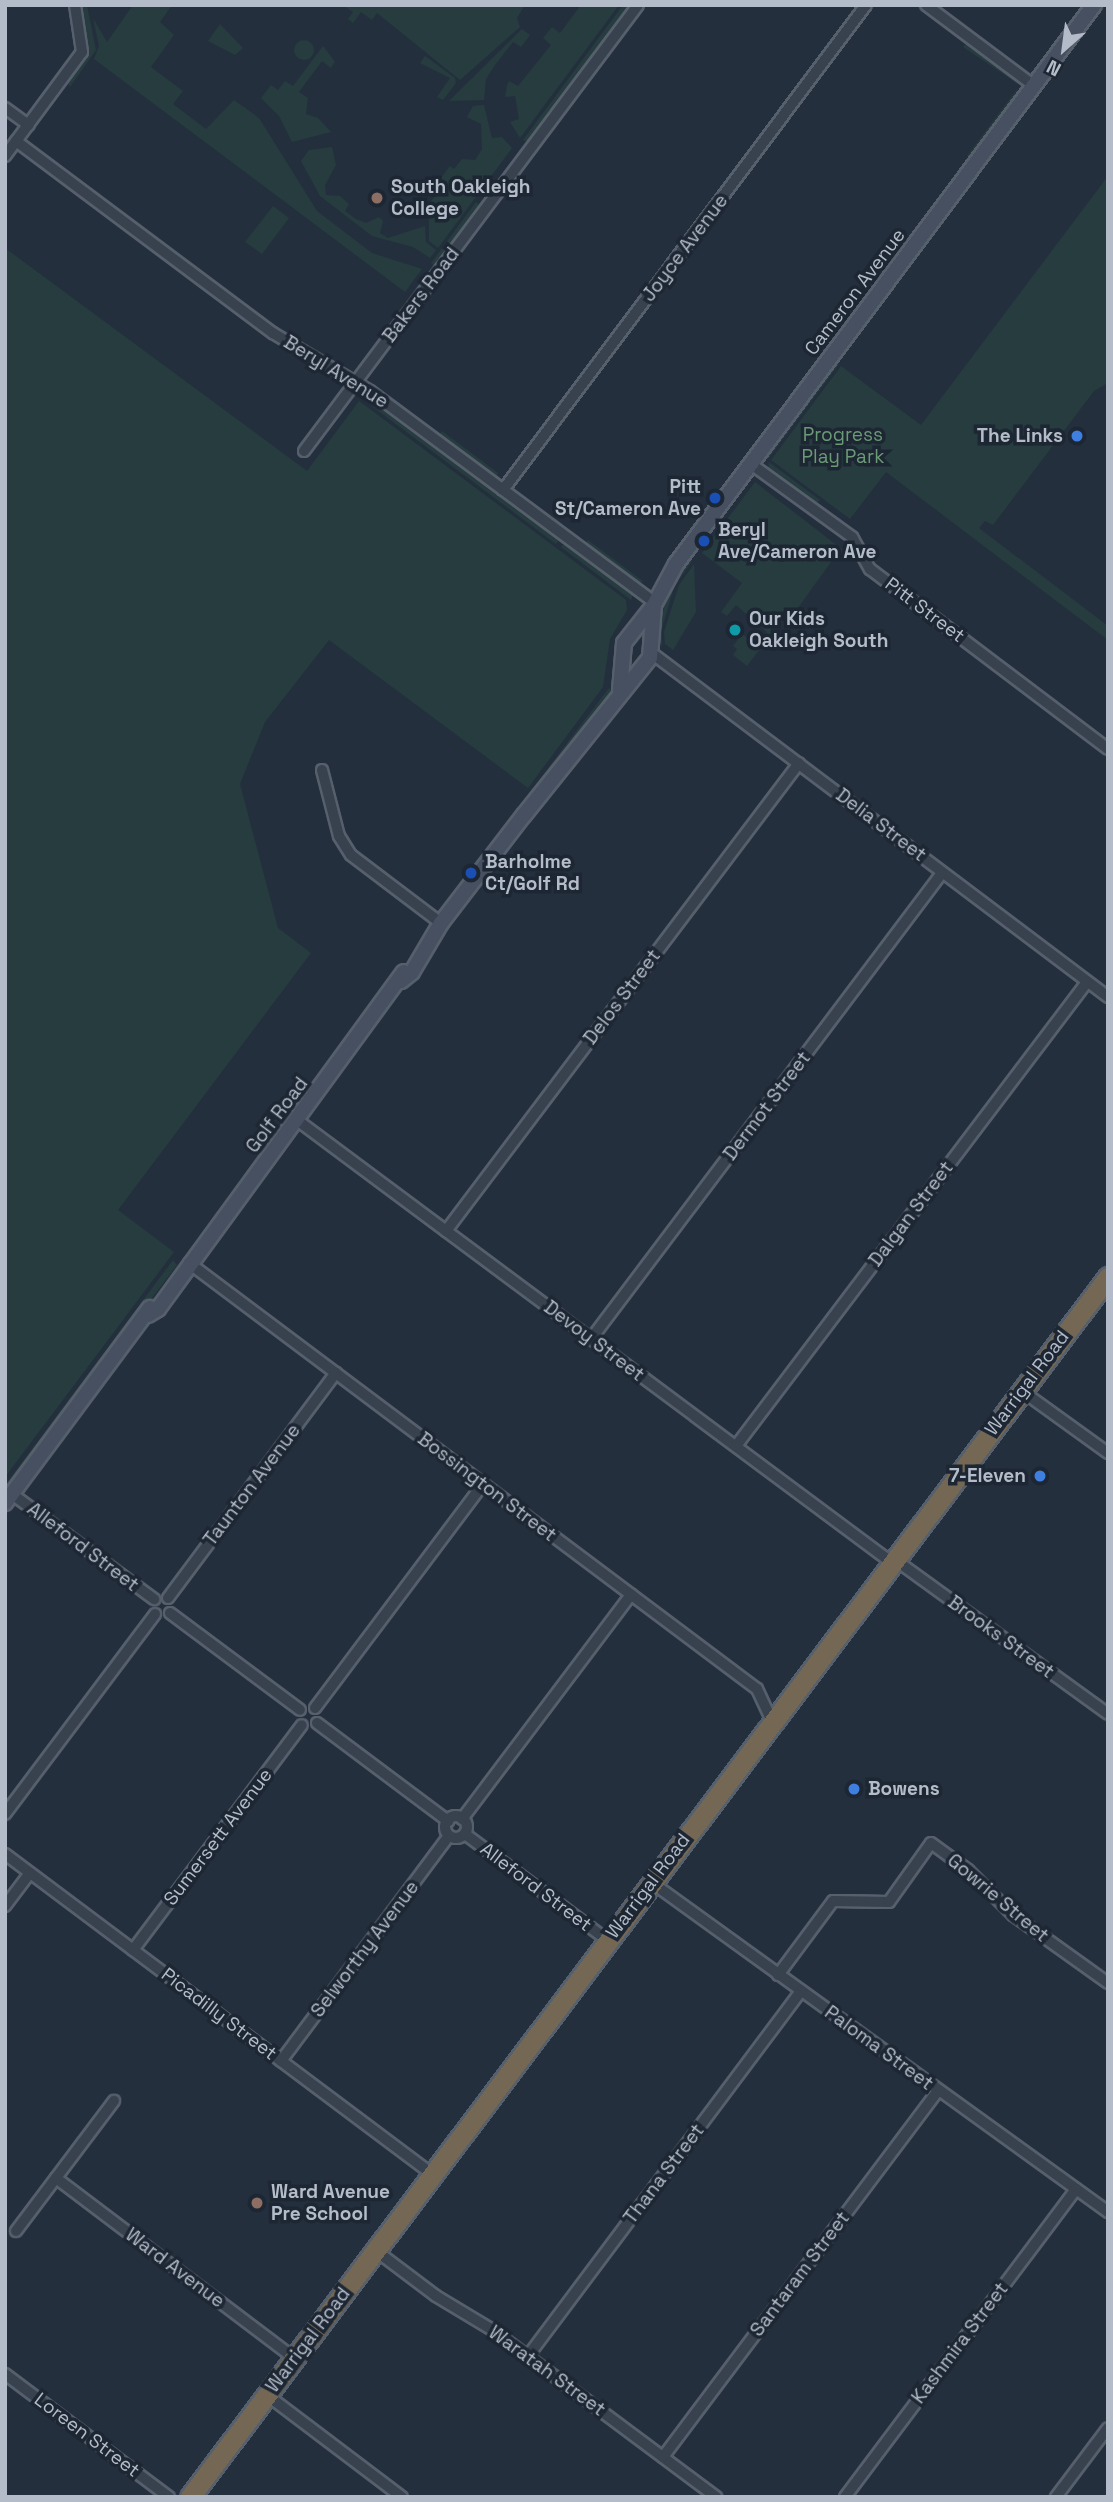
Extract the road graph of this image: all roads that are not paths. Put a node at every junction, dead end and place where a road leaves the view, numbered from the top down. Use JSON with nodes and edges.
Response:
{"nodes":[{"id":1,"x":75,"y":5,"type":"edge"},
{"id":2,"x":638,"y":5,"type":"edge"},
{"id":3,"x":866,"y":5,"type":"edge"},
{"id":4,"x":926,"y":5,"type":"edge"},
{"id":5,"x":1094,"y":5,"type":"edge"},
{"id":6,"x":1033,"y":85,"type":"junction"},
{"id":7,"x":5,"y":108,"type":"edge"},
{"id":8,"x":28,"y":125,"type":"junction"},
{"id":9,"x":16,"y":141,"type":"junction"},
{"id":10,"x":5,"y":156,"type":"edge"},
{"id":11,"x":355,"y":383,"type":"junction"},
{"id":12,"x":304,"y":451,"type":"dead end"},
{"id":13,"x":751,"y":464,"type":"junction"},
{"id":14,"x":503,"y":490,"type":"junction"},
{"id":15,"x":655,"y":604,"type":"junction"},
{"id":16,"x":634,"y":632,"type":"junction"},
{"id":17,"x":625,"y":652,"type":"junction"},
{"id":18,"x":651,"y":652,"type":"junction"},
{"id":19,"x":620,"y":690,"type":"junction"},
{"id":20,"x":1108,"y":749,"type":"edge"},
{"id":21,"x":799,"y":763,"type":"junction"},
{"id":22,"x":322,"y":770,"type":"dead end"},
{"id":23,"x":942,"y":873,"type":"junction"},
{"id":24,"x":441,"y":923,"type":"junction"},
{"id":25,"x":1087,"y":982,"type":"junction"},
{"id":26,"x":1108,"y":998,"type":"edge"},
{"id":27,"x":298,"y":1120,"type":"junction"},
{"id":28,"x":446,"y":1231,"type":"junction"},
{"id":29,"x":186,"y":1267,"type":"junction"},
{"id":30,"x":1108,"y":1277,"type":"edge"},
{"id":31,"x":591,"y":1339,"type":"junction"},
{"id":32,"x":336,"y":1373,"type":"junction"},
{"id":33,"x":1022,"y":1391,"type":"junction"},
{"id":34,"x":736,"y":1446,"type":"junction"},
{"id":35,"x":1108,"y":1453,"type":"edge"},
{"id":36,"x":483,"y":1484,"type":"junction"},
{"id":37,"x":8,"y":1498,"type":"edge"},
{"id":38,"x":892,"y":1561,"type":"junction"},
{"id":39,"x":631,"y":1595,"type":"junction"},
{"id":40,"x":168,"y":1598,"type":"junction"},
{"id":41,"x":154,"y":1599,"type":"junction"},
{"id":42,"x":170,"y":1613,"type":"junction"},
{"id":43,"x":155,"y":1614,"type":"junction"},
{"id":44,"x":315,"y":1708,"type":"junction"},
{"id":45,"x":300,"y":1710,"type":"junction"},
{"id":46,"x":1108,"y":1714,"type":"edge"},
{"id":47,"x":772,"y":1721,"type":"junction"},
{"id":48,"x":317,"y":1723,"type":"junction"},
{"id":49,"x":302,"y":1725,"type":"junction"},
{"id":50,"x":5,"y":1814,"type":"edge"},
{"id":51,"x":462,"y":1819,"type":"junction"},
{"id":52,"x":447,"y":1821,"type":"junction"},
{"id":53,"x":465,"y":1834,"type":"junction"},
{"id":54,"x":449,"y":1836,"type":"junction"},
{"id":55,"x":5,"y":1854,"type":"edge"},
{"id":56,"x":30,"y":1873,"type":"junction"},
{"id":57,"x":651,"y":1882,"type":"junction"},
{"id":58,"x":5,"y":1906,"type":"edge"},
{"id":59,"x":607,"y":1940,"type":"junction"},
{"id":60,"x":133,"y":1950,"type":"junction"},
{"id":61,"x":778,"y":1975,"type":"junction"},
{"id":62,"x":1108,"y":1983,"type":"edge"},
{"id":63,"x":801,"y":1991,"type":"junction"},
{"id":64,"x":281,"y":2061,"type":"junction"},
{"id":65,"x":938,"y":2091,"type":"junction"},
{"id":66,"x":114,"y":2101,"type":"dead end"},
{"id":67,"x":432,"y":2174,"type":"junction"},
{"id":68,"x":56,"y":2178,"type":"junction"},
{"id":69,"x":1076,"y":2189,"type":"junction"},
{"id":70,"x":1108,"y":2212,"type":"edge"},
{"id":71,"x":16,"y":2231,"type":"dead end"},
{"id":72,"x":375,"y":2250,"type":"junction"},
{"id":73,"x":528,"y":2356,"type":"junction"},
{"id":74,"x":294,"y":2358,"type":"junction"},
{"id":75,"x":5,"y":2374,"type":"edge"},
{"id":76,"x":267,"y":2395,"type":"junction"},
{"id":77,"x":1108,"y":2428,"type":"edge"},
{"id":78,"x":663,"y":2457,"type":"junction"},
{"id":79,"x":169,"y":2497,"type":"edge"},
{"id":80,"x":190,"y":2497,"type":"edge"},
{"id":81,"x":402,"y":2497,"type":"edge"},
{"id":82,"x":716,"y":2497,"type":"edge"},
{"id":83,"x":845,"y":2497,"type":"edge"},
{"id":84,"x":1056,"y":2497,"type":"edge"}],
"edges":[{"from":1,"to":8,"type":"street"},
{"from":2,"to":11,"type":"street","name":"Bakers Road"},
{"from":3,"to":14,"type":"street","name":"Joyce Avenue"},
{"from":4,"to":6,"type":"street"},
{"from":5,"to":6,"type":"street","name":"Cameron Avenue"},
{"from":6,"to":13,"type":"street","name":"Cameron Avenue"},
{"from":7,"to":8,"type":"street"},
{"from":8,"to":9,"type":"street"},
{"from":9,"to":10,"type":"street"},
{"from":9,"to":11,"type":"street","name":"Beryl Avenue"},
{"from":11,"to":12,"type":"street","name":"Bakers Road"},
{"from":11,"to":14,"type":"street","name":"Beryl Avenue"},
{"from":13,"to":15,"type":"street","name":"Cameron Avenue"},
{"from":13,"to":20,"type":"street","name":"Pitt Street"},
{"from":14,"to":15,"type":"street","name":"Beryl Avenue"},
{"from":15,"to":16,"type":"street","name":"Cameron Avenue"},
{"from":15,"to":18,"type":"street","name":"Cameron Avenue"},
{"from":16,"to":17,"type":"street","name":"Cameron Avenue"},
{"from":16,"to":18,"type":"street"},
{"from":17,"to":18,"type":"street"},
{"from":17,"to":19,"type":"street"},
{"from":18,"to":19,"type":"street","name":"Golf Road"},
{"from":18,"to":21,"type":"street","name":"Delia Street"},
{"from":19,"to":24,"type":"street","name":"Golf Road"},
{"from":21,"to":23,"type":"street","name":"Delia Street"},
{"from":21,"to":28,"type":"street","name":"Delos Street"},
{"from":22,"to":24,"type":"street"},
{"from":23,"to":25,"type":"street","name":"Delia Street"},
{"from":23,"to":31,"type":"street","name":"Dermot Street"},
{"from":24,"to":27,"type":"street","name":"Golf Road"},
{"from":25,"to":26,"type":"street","name":"Delia Street"},
{"from":25,"to":34,"type":"street","name":"Dalgan Street"},
{"from":27,"to":28,"type":"street","name":"Devoy Street"},
{"from":27,"to":29,"type":"street","name":"Golf Road"},
{"from":28,"to":31,"type":"street","name":"Devoy Street"},
{"from":29,"to":32,"type":"street","name":"Bossington Street"},
{"from":29,"to":37,"type":"street","name":"Golf Road"},
{"from":30,"to":33,"type":"highway","name":"Warrigal Road"},
{"from":31,"to":34,"type":"street","name":"Devoy Street"},
{"from":32,"to":36,"type":"street","name":"Bossington Street"},
{"from":32,"to":40,"type":"street","name":"Taunton Avenue"},
{"from":33,"to":35,"type":"street"},
{"from":33,"to":38,"type":"highway","name":"Warrigal Road"},
{"from":34,"to":38,"type":"street","name":"Devoy Street"},
{"from":36,"to":39,"type":"street","name":"Bossington Street"},
{"from":36,"to":44,"type":"street"},
{"from":37,"to":41,"type":"street","name":"Alleford Street"},
{"from":38,"to":46,"type":"street","name":"Brooks Street"},
{"from":38,"to":47,"type":"highway","name":"Warrigal Road"},
{"from":39,"to":47,"type":"street","name":"Bossington Street"},
{"from":39,"to":51,"type":"street"},
{"from":40,"to":41,"type":"street"},
{"from":40,"to":42,"type":"street"},
{"from":41,"to":43,"type":"street"},
{"from":42,"to":43,"type":"street"},
{"from":42,"to":45,"type":"street"},
{"from":43,"to":50,"type":"street"},
{"from":44,"to":45,"type":"street"},
{"from":44,"to":48,"type":"street"},
{"from":45,"to":49,"type":"street"},
{"from":47,"to":57,"type":"highway","name":"Warrigal Road"},
{"from":48,"to":49,"type":"street"},
{"from":48,"to":52,"type":"street"},
{"from":49,"to":60,"type":"street","name":"Sumersett Avenue"},
{"from":51,"to":52,"type":"street"},
{"from":51,"to":53,"type":"street"},
{"from":52,"to":54,"type":"street"},
{"from":53,"to":54,"type":"street"},
{"from":53,"to":59,"type":"street","name":"Alleford Street"},
{"from":54,"to":64,"type":"street","name":"Selworthy Avenue"},
{"from":55,"to":56,"type":"street","name":"Picadilly Street"},
{"from":56,"to":58,"type":"street"},
{"from":56,"to":60,"type":"street","name":"Picadilly Street"},
{"from":57,"to":59,"type":"highway","name":"Warrigal Road"},
{"from":57,"to":61,"type":"street","name":"Paloma Street"},
{"from":59,"to":67,"type":"highway","name":"Warrigal Road"},
{"from":60,"to":64,"type":"street","name":"Picadilly Street"},
{"from":61,"to":62,"type":"street","name":"Gowrie Street"},
{"from":61,"to":63,"type":"street","name":"Paloma Street"},
{"from":63,"to":65,"type":"street","name":"Paloma Street"},
{"from":63,"to":73,"type":"street","name":"Thana Street"},
{"from":64,"to":67,"type":"street","name":"Picadilly Street"},
{"from":65,"to":69,"type":"street","name":"Paloma Street"},
{"from":65,"to":78,"type":"street","name":"Santaram Street"},
{"from":66,"to":68,"type":"street"},
{"from":67,"to":72,"type":"highway","name":"Warrigal Road"},
{"from":68,"to":71,"type":"street"},
{"from":68,"to":74,"type":"street","name":"Ward Avenue"},
{"from":69,"to":70,"type":"street","name":"Paloma Street"},
{"from":69,"to":83,"type":"street","name":"Kashmira Street"},
{"from":72,"to":73,"type":"street","name":"Waratah Street"},
{"from":72,"to":74,"type":"highway","name":"Warrigal Road"},
{"from":73,"to":78,"type":"street","name":"Waratah Street"},
{"from":74,"to":76,"type":"highway","name":"Warrigal Road"},
{"from":75,"to":79,"type":"street","name":"Loreen Street"},
{"from":76,"to":80,"type":"highway","name":"Warrigal Road"},
{"from":76,"to":81,"type":"street"},
{"from":77,"to":84,"type":"street"},
{"from":78,"to":82,"type":"street","name":"Waratah Street"}]}
